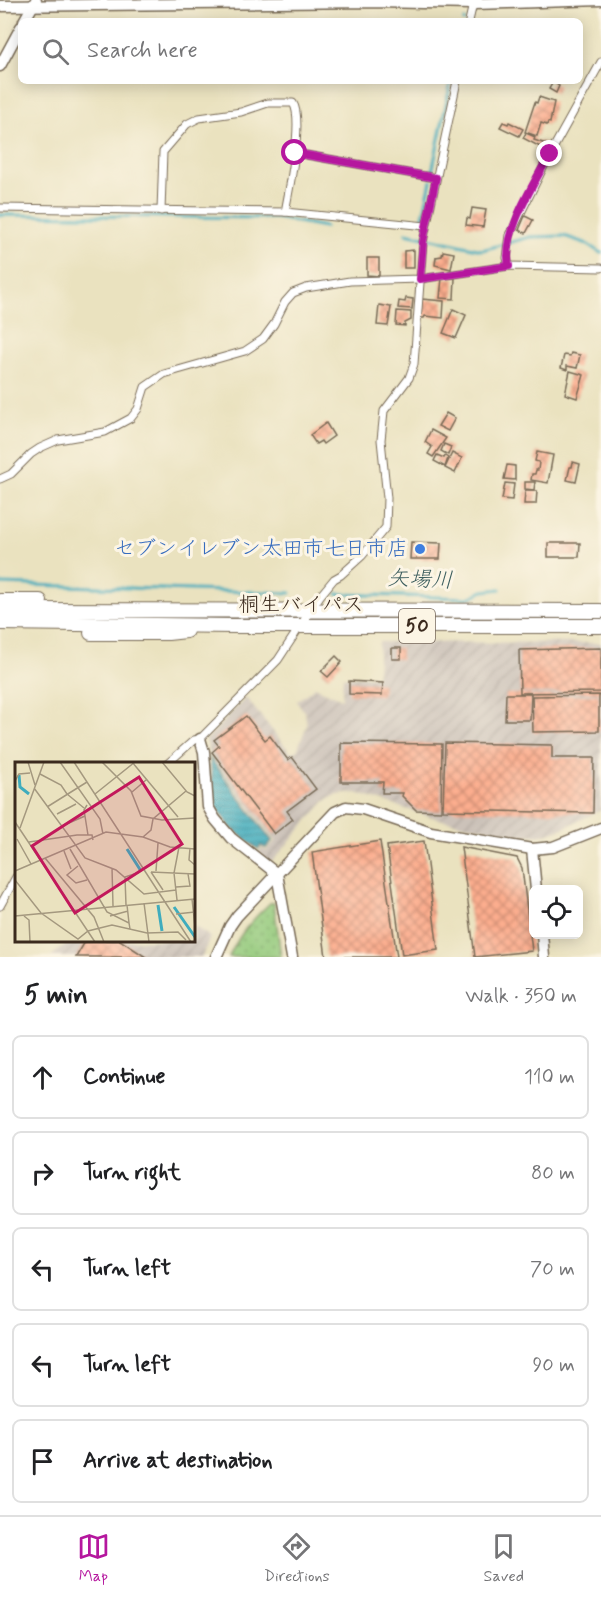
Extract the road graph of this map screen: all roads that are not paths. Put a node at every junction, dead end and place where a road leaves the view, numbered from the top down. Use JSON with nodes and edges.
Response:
{"nodes":[{"id":1,"x":601,"y":0,"type":"edge"},
{"id":2,"x":34,"y":3,"type":"edge"},
{"id":3,"x":473,"y":4,"type":"junction"},
{"id":4,"x":0,"y":6,"type":"edge"},
{"id":5,"x":26,"y":18,"type":"edge"},
{"id":6,"x":470,"y":18,"type":"edge"},
{"id":7,"x":18,"y":33,"type":"edge"},
{"id":8,"x":601,"y":62,"type":"edge"},
{"id":9,"x":0,"y":66,"type":"edge"},
{"id":10,"x":456,"y":84,"type":"edge"},
{"id":11,"x":295,"y":153,"type":"junction"},
{"id":12,"x":436,"y":178,"type":"junction"},
{"id":13,"x":0,"y":208,"type":"edge"},
{"id":14,"x":161,"y":211,"type":"junction"},
{"id":15,"x":285,"y":212,"type":"junction"},
{"id":16,"x":426,"y":229,"type":"junction"},
{"id":17,"x":509,"y":266,"type":"junction"},
{"id":18,"x":601,"y":268,"type":"edge"},
{"id":19,"x":420,"y":279,"type":"junction"},
{"id":20,"x":0,"y":479,"type":"edge"},
{"id":21,"x":0,"y":601,"type":"edge"},
{"id":22,"x":215,"y":609,"type":"junction"},
{"id":23,"x":0,"y":610,"type":"edge"},
{"id":24,"x":309,"y":610,"type":"junction"},
{"id":25,"x":601,"y":610,"type":"edge"},
{"id":26,"x":0,"y":623,"type":"edge"},
{"id":27,"x":232,"y":626,"type":"junction"},
{"id":28,"x":299,"y":626,"type":"junction"},
{"id":29,"x":601,"y":626,"type":"edge"},
{"id":30,"x":0,"y":632,"type":"edge"},
{"id":31,"x":200,"y":739,"type":"junction"},
{"id":32,"x":169,"y":762,"type":"edge"},
{"id":33,"x":601,"y":828,"type":"edge"},
{"id":34,"x":532,"y":849,"type":"junction"},
{"id":35,"x":277,"y":874,"type":"junction"},
{"id":36,"x":15,"y":879,"type":"edge"},
{"id":37,"x":536,"y":885,"type":"edge"},
{"id":38,"x":0,"y":906,"type":"edge"},
{"id":39,"x":542,"y":939,"type":"edge"},
{"id":40,"x":216,"y":957,"type":"edge"},
{"id":41,"x":292,"y":957,"type":"edge"},
{"id":42,"x":544,"y":957,"type":"edge"}],
"edges":[{"from":1,"to":3,"type":"street"},
{"from":2,"to":3,"type":"street"},
{"from":2,"to":4,"type":"street"},
{"from":2,"to":5,"type":"street"},
{"from":3,"to":6,"type":"street"},
{"from":7,"to":9,"type":"street"},
{"from":8,"to":17,"type":"street"},
{"from":10,"to":12,"type":"street"},
{"from":11,"to":12,"type":"street"},
{"from":11,"to":14,"type":"street"},
{"from":11,"to":15,"type":"street"},
{"from":12,"to":16,"type":"street"},
{"from":13,"to":14,"type":"street"},
{"from":14,"to":15,"type":"street"},
{"from":15,"to":16,"type":"street"},
{"from":16,"to":19,"type":"street"},
{"from":17,"to":18,"type":"street"},
{"from":17,"to":19,"type":"street"},
{"from":19,"to":20,"type":"street"},
{"from":19,"to":24,"type":"street"},
{"from":21,"to":22,"type":"highway","number":"50"},
{"from":22,"to":23,"type":"highway","name":"桐生バイパス","number":"50"},
{"from":22,"to":24,"type":"highway","name":"桐生バイパス","number":"50"},
{"from":24,"to":25,"type":"highway","name":"桐生バイパス","number":"50"},
{"from":24,"to":28,"type":"street"},
{"from":26,"to":27,"type":"highway","name":"桐生バイパス","number":"50"},
{"from":27,"to":28,"type":"highway","name":"桐生バイパス","number":"50"},
{"from":27,"to":30,"type":"highway","number":"50"},
{"from":28,"to":29,"type":"highway","name":"桐生バイパス","number":"50"},
{"from":28,"to":31,"type":"street"},
{"from":31,"to":32,"type":"street"},
{"from":31,"to":35,"type":"street"},
{"from":33,"to":34,"type":"street"},
{"from":34,"to":35,"type":"street"},
{"from":34,"to":37,"type":"street"},
{"from":35,"to":40,"type":"street"},
{"from":35,"to":41,"type":"street"},
{"from":36,"to":38,"type":"street"},
{"from":39,"to":42,"type":"street"}]}
